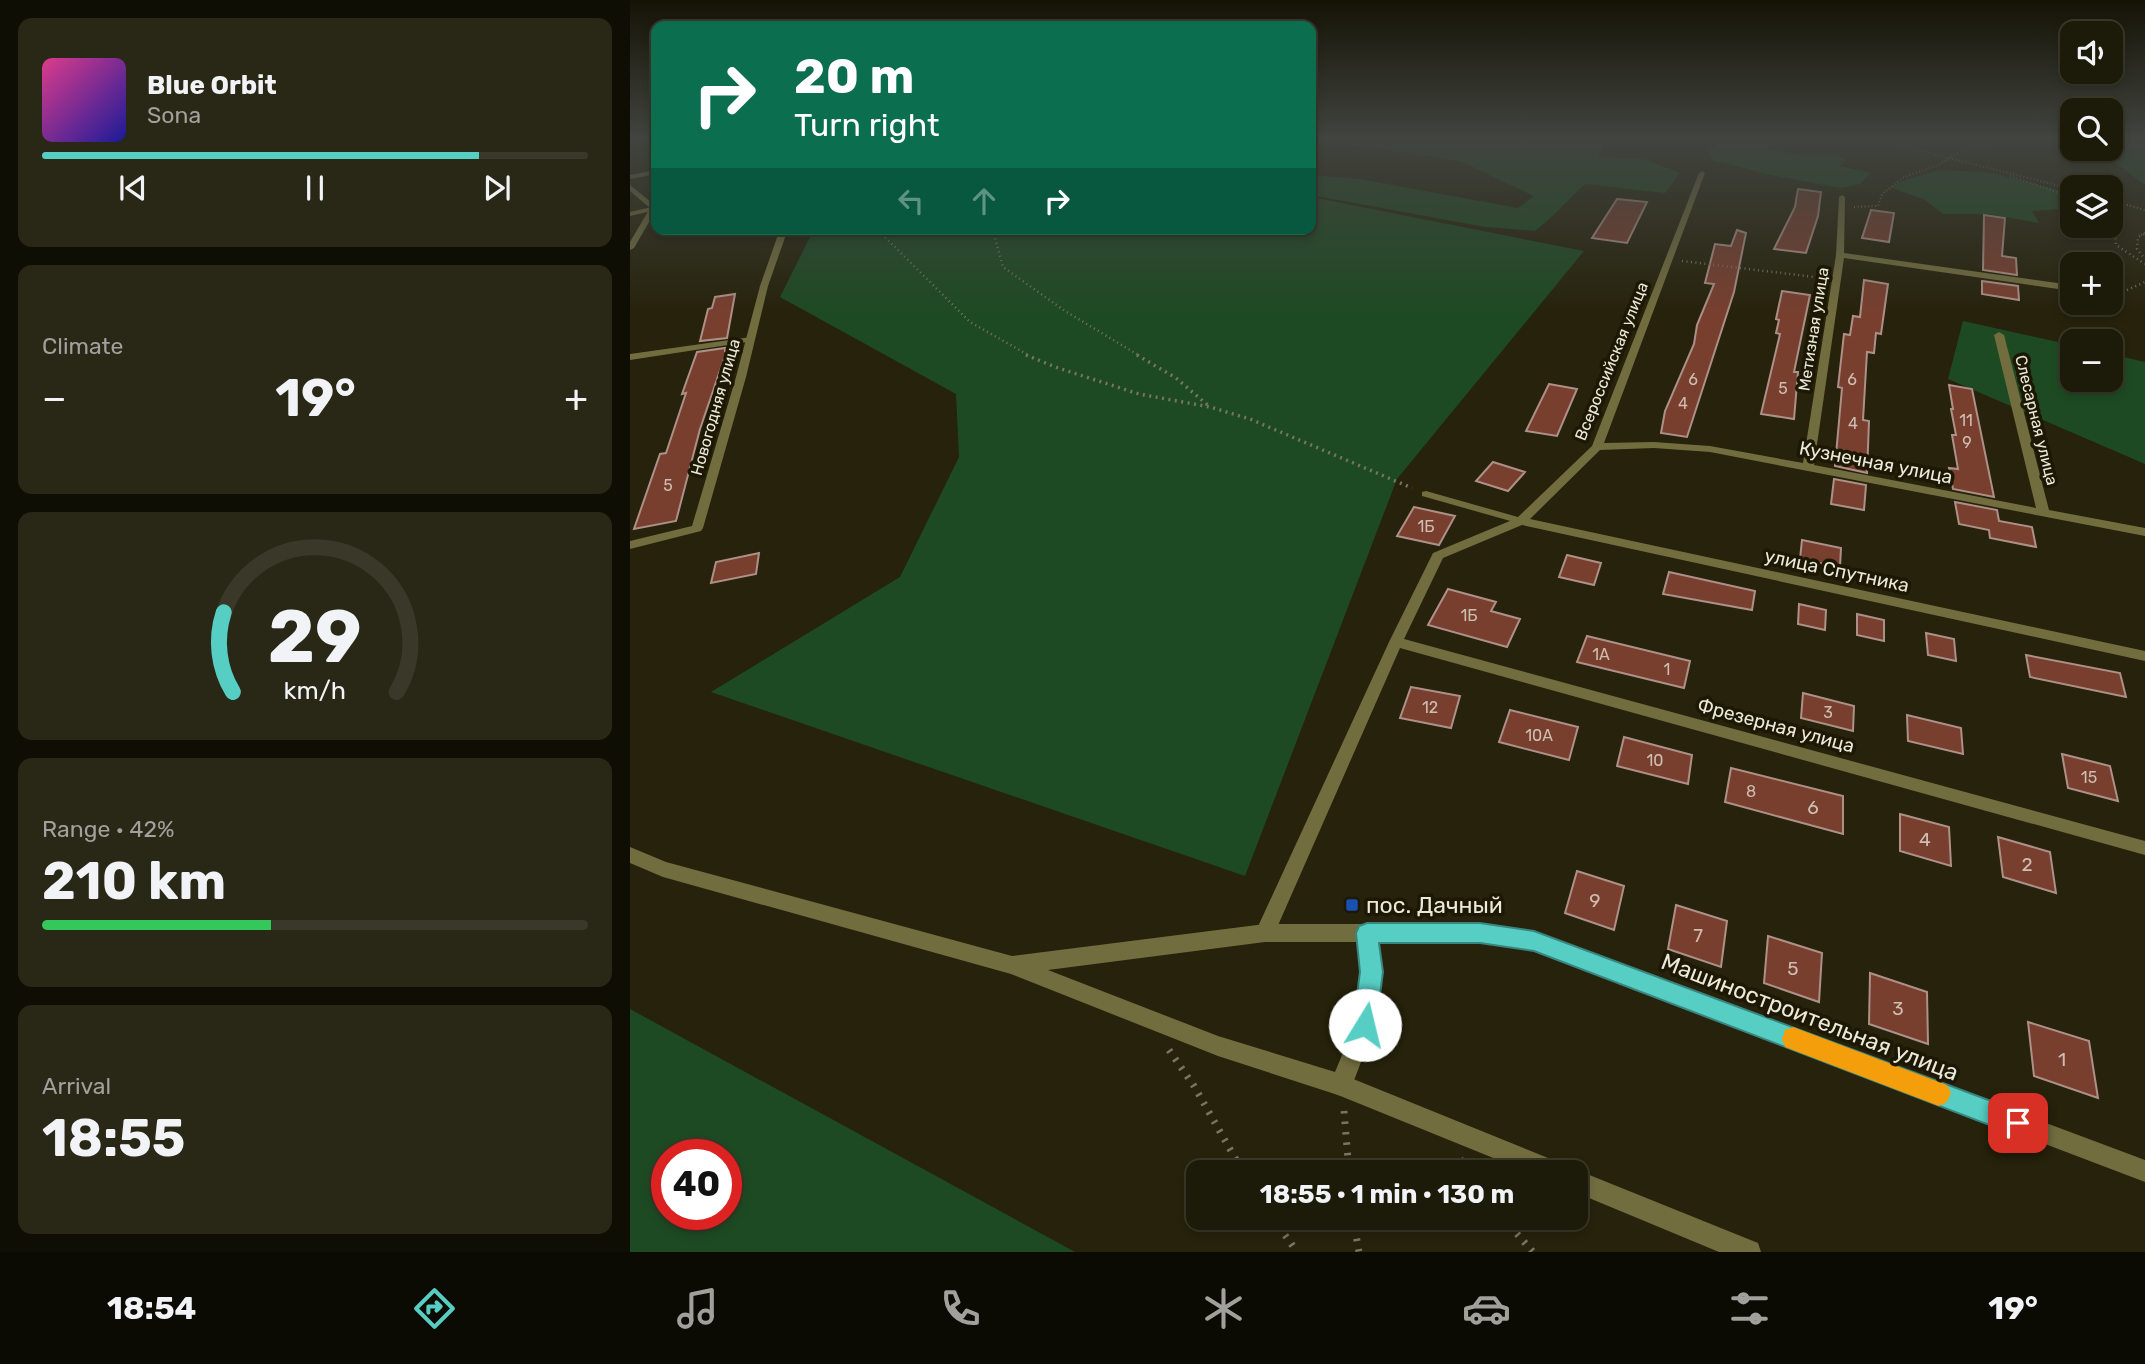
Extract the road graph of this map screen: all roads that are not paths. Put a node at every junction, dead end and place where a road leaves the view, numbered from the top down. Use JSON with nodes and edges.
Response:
{"nodes":[{"id":1,"x":1692,"y":197,"type":"edge"},
{"id":2,"x":1842,"y":201,"type":"road end"},
{"id":3,"x":651,"y":209,"type":"edge"},
{"id":4,"x":630,"y":214,"type":"edge"},
{"id":5,"x":651,"y":214,"type":"edge"},
{"id":6,"x":782,"y":235,"type":"edge"},
{"id":7,"x":630,"y":248,"type":"edge"},
{"id":8,"x":1840,"y":255,"type":"junction"},
{"id":9,"x":2060,"y":286,"type":"edge"},
{"id":10,"x":1999,"y":335,"type":"dead end"},
{"id":11,"x":751,"y":339,"type":"junction"},
{"id":12,"x":630,"y":357,"type":"edge"},
{"id":13,"x":1597,"y":447,"type":"junction"},
{"id":14,"x":1808,"y":466,"type":"junction"},
{"id":15,"x":1426,"y":494,"type":"road end"},
{"id":16,"x":2043,"y":512,"type":"junction"},
{"id":17,"x":1521,"y":522,"type":"junction"},
{"id":18,"x":2145,"y":532,"type":"edge"},
{"id":19,"x":630,"y":545,"type":"edge"},
{"id":20,"x":1396,"y":642,"type":"junction"},
{"id":21,"x":2145,"y":656,"type":"edge"},
{"id":22,"x":2145,"y":848,"type":"edge"},
{"id":23,"x":630,"y":855,"type":"edge"},
{"id":24,"x":1265,"y":933,"type":"junction"},
{"id":25,"x":1367,"y":933,"type":"junction"},
{"id":26,"x":1012,"y":965,"type":"junction"},
{"id":27,"x":1341,"y":1085,"type":"junction"},
{"id":28,"x":1525,"y":1160,"type":"edge"},
{"id":29,"x":2145,"y":1171,"type":"edge"},
{"id":30,"x":1588,"y":1186,"type":"edge"},
{"id":31,"x":1749,"y":1252,"type":"edge"}],
"edges":[{"from":1,"to":13,"type":"street","name":"Всероссийская улица"},
{"from":2,"to":8,"type":"street","name":"Метизная улица"},
{"from":3,"to":4,"type":"street"},
{"from":5,"to":7,"type":"street"},
{"from":6,"to":11,"type":"street","name":"Новогодняя улица"},
{"from":8,"to":9,"type":"street"},
{"from":8,"to":14,"type":"street","name":"Метизная улица"},
{"from":10,"to":16,"type":"street","name":"Слесарная улица"},
{"from":11,"to":12,"type":"lane"},
{"from":11,"to":19,"type":"street","name":"Новогодняя улица"},
{"from":13,"to":14,"type":"street","name":"Кузнечная улица"},
{"from":13,"to":17,"type":"street","name":"Всероссийская улица"},
{"from":14,"to":16,"type":"street","name":"Кузнечная улица"},
{"from":15,"to":17,"type":"lane"},
{"from":16,"to":18,"type":"street","name":"Кузнечная улица"},
{"from":17,"to":20,"type":"street","name":"Всероссийская улица"},
{"from":17,"to":21,"type":"street","name":"улица Спутника"},
{"from":20,"to":22,"type":"street","name":"Фрезерная улица"},
{"from":20,"to":24,"type":"street","name":"Всероссийская улица"},
{"from":23,"to":26,"type":"street"},
{"from":24,"to":25,"type":"street","name":"Машиностроительная улица"},
{"from":24,"to":26,"type":"street","name":"Машиностроительная улица"},
{"from":25,"to":27,"type":"street"},
{"from":25,"to":29,"type":"street","name":"Машиностроительная улица"},
{"from":26,"to":27,"type":"street"},
{"from":27,"to":28,"type":"street"},
{"from":30,"to":31,"type":"street"}]}
